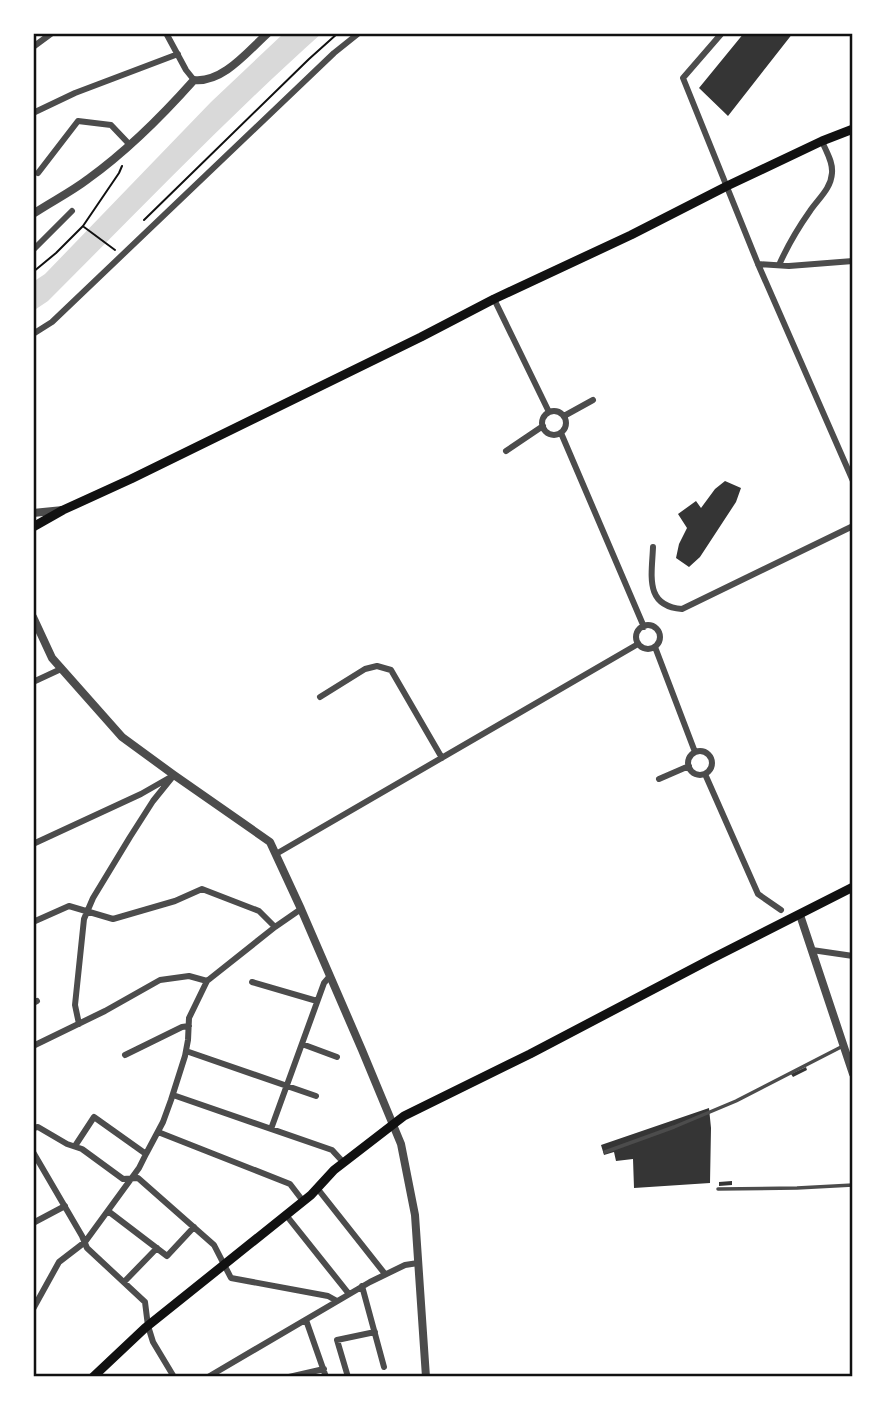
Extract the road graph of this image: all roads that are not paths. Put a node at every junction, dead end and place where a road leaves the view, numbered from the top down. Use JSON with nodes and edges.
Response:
{"nodes":[{"id":1,"x":52,"y":33,"type":"edge"},
{"id":2,"x":166,"y":33,"type":"edge"},
{"id":3,"x":268,"y":33,"type":"edge"},
{"id":4,"x":359,"y":33,"type":"edge"},
{"id":5,"x":722,"y":33,"type":"edge"},
{"id":6,"x":33,"y":47,"type":"edge"},
{"id":7,"x":177,"y":54,"type":"junction"},
{"id":8,"x":194,"y":80,"type":"junction"},
{"id":9,"x":33,"y":113,"type":"edge"},
{"id":10,"x":853,"y":130,"type":"edge"},
{"id":11,"x":822,"y":141,"type":"junction"},
{"id":12,"x":130,"y":145,"type":"junction"},
{"id":13,"x":37,"y":173,"type":"dead end"},
{"id":14,"x":727,"y":186,"type":"junction"},
{"id":15,"x":72,"y":211,"type":"dead end"},
{"id":16,"x":33,"y":214,"type":"edge"},
{"id":17,"x":33,"y":250,"type":"edge"},
{"id":18,"x":853,"y":261,"type":"edge"},
{"id":19,"x":758,"y":264,"type":"junction"},
{"id":20,"x":779,"y":265,"type":"junction"},
{"id":21,"x":494,"y":299,"type":"junction"},
{"id":22,"x":33,"y":334,"type":"edge"},
{"id":23,"x":593,"y":400,"type":"dead end"},
{"id":24,"x":550,"y":412,"type":"junction"},
{"id":25,"x":564,"y":416,"type":"junction"},
{"id":26,"x":543,"y":426,"type":"junction"},
{"id":27,"x":561,"y":433,"type":"junction"},
{"id":28,"x":506,"y":451,"type":"dead end"},
{"id":29,"x":853,"y":481,"type":"edge"},
{"id":30,"x":63,"y":510,"type":"junction"},
{"id":31,"x":33,"y":513,"type":"edge"},
{"id":32,"x":853,"y":526,"type":"edge"},
{"id":33,"x":33,"y":527,"type":"edge"},
{"id":34,"x":653,"y":547,"type":"dead end"},
{"id":35,"x":33,"y":617,"type":"edge"},
{"id":36,"x":644,"y":626,"type":"junction"},
{"id":37,"x":638,"y":644,"type":"junction"},
{"id":38,"x":655,"y":648,"type":"junction"},
{"id":39,"x":61,"y":669,"type":"junction"},
{"id":40,"x":33,"y":682,"type":"edge"},
{"id":41,"x":320,"y":697,"type":"dead end"},
{"id":42,"x":695,"y":752,"type":"junction"},
{"id":43,"x":442,"y":758,"type":"junction"},
{"id":44,"x":688,"y":766,"type":"junction"},
{"id":45,"x":705,"y":774,"type":"junction"},
{"id":46,"x":174,"y":775,"type":"junction"},
{"id":47,"x":659,"y":779,"type":"dead end"},
{"id":48,"x":33,"y":844,"type":"edge"},
{"id":49,"x":276,"y":854,"type":"junction"},
{"id":50,"x":853,"y":887,"type":"edge"},
{"id":51,"x":301,"y":909,"type":"junction"},
{"id":52,"x":780,"y":910,"type":"dead end"},
{"id":53,"x":88,"y":911,"type":"junction"},
{"id":54,"x":800,"y":915,"type":"junction"},
{"id":55,"x":33,"y":922,"type":"edge"},
{"id":56,"x":275,"y":927,"type":"junction"},
{"id":57,"x":812,"y":950,"type":"junction"},
{"id":58,"x":853,"y":956,"type":"edge"},
{"id":59,"x":330,"y":976,"type":"junction"},
{"id":60,"x":207,"y":981,"type":"junction"},
{"id":61,"x":252,"y":982,"type":"dead end"},
{"id":62,"x":317,"y":1001,"type":"junction"},
{"id":63,"x":79,"y":1024,"type":"junction"},
{"id":64,"x":189,"y":1026,"type":"junction"},
{"id":65,"x":853,"y":1041,"type":"edge"},
{"id":66,"x":302,"y":1044,"type":"junction"},
{"id":67,"x":33,"y":1046,"type":"edge"},
{"id":68,"x":844,"y":1046,"type":"junction"},
{"id":69,"x":186,"y":1051,"type":"junction"},
{"id":70,"x":125,"y":1055,"type":"dead end"},
{"id":71,"x":337,"y":1057,"type":"dead end"},
{"id":72,"x":853,"y":1074,"type":"edge"},
{"id":73,"x":286,"y":1085,"type":"junction"},
{"id":74,"x":173,"y":1095,"type":"junction"},
{"id":75,"x":316,"y":1096,"type":"dead end"},
{"id":76,"x":392,"y":1124,"type":"junction"},
{"id":77,"x":33,"y":1128,"type":"edge"},
{"id":78,"x":271,"y":1129,"type":"junction"},
{"id":79,"x":158,"y":1132,"type":"junction"},
{"id":80,"x":75,"y":1146,"type":"junction"},
{"id":81,"x":33,"y":1152,"type":"edge"},
{"id":82,"x":605,"y":1152,"type":"dead end"},
{"id":83,"x":146,"y":1154,"type":"junction"},
{"id":84,"x":344,"y":1163,"type":"junction"},
{"id":85,"x":131,"y":1178,"type":"junction"},
{"id":86,"x":853,"y":1185,"type":"edge"},
{"id":87,"x":317,"y":1188,"type":"junction"},
{"id":88,"x":718,"y":1189,"type":"dead end"},
{"id":89,"x":303,"y":1201,"type":"junction"},
{"id":90,"x":65,"y":1206,"type":"junction"},
{"id":91,"x":108,"y":1210,"type":"junction"},
{"id":92,"x":286,"y":1215,"type":"junction"},
{"id":93,"x":33,"y":1223,"type":"edge"},
{"id":94,"x":194,"y":1227,"type":"junction"},
{"id":95,"x":85,"y":1242,"type":"junction"},
{"id":96,"x":157,"y":1248,"type":"junction"},
{"id":97,"x":418,"y":1263,"type":"junction"},
{"id":98,"x":224,"y":1266,"type":"junction"},
{"id":99,"x":385,"y":1274,"type":"junction"},
{"id":100,"x":124,"y":1282,"type":"junction"},
{"id":101,"x":362,"y":1286,"type":"junction"},
{"id":102,"x":349,"y":1294,"type":"junction"},
{"id":103,"x":337,"y":1301,"type":"junction"},
{"id":104,"x":33,"y":1309,"type":"edge"},
{"id":105,"x":306,"y":1320,"type":"junction"},
{"id":106,"x":148,"y":1326,"type":"junction"},
{"id":107,"x":375,"y":1332,"type":"junction"},
{"id":108,"x":384,"y":1367,"type":"dead end"},
{"id":109,"x":325,"y":1373,"type":"edge"},
{"id":110,"x":98,"y":1375,"type":"edge"},
{"id":111,"x":174,"y":1377,"type":"edge"},
{"id":112,"x":208,"y":1377,"type":"edge"},
{"id":113,"x":289,"y":1377,"type":"edge"},
{"id":114,"x":348,"y":1377,"type":"edge"},
{"id":115,"x":426,"y":1377,"type":"edge"}],
"edges":[{"from":1,"to":6,"type":"street"},
{"from":2,"to":7,"type":"street"},
{"from":3,"to":8,"type":"street"},
{"from":4,"to":22,"type":"street"},
{"from":5,"to":14,"type":"street"},
{"from":7,"to":8,"type":"street"},
{"from":7,"to":9,"type":"street"},
{"from":8,"to":12,"type":"street"},
{"from":10,"to":11,"type":"main road"},
{"from":11,"to":14,"type":"main road"},
{"from":11,"to":20,"type":"street"},
{"from":12,"to":13,"type":"street"},
{"from":12,"to":16,"type":"street"},
{"from":14,"to":19,"type":"street"},
{"from":14,"to":21,"type":"main road"},
{"from":15,"to":17,"type":"street"},
{"from":18,"to":20,"type":"street"},
{"from":19,"to":20,"type":"street"},
{"from":19,"to":29,"type":"street"},
{"from":21,"to":24,"type":"street"},
{"from":21,"to":30,"type":"main road"},
{"from":23,"to":25,"type":"street"},
{"from":24,"to":25,"type":"street"},
{"from":24,"to":26,"type":"street"},
{"from":25,"to":27,"type":"street"},
{"from":26,"to":27,"type":"street"},
{"from":26,"to":28,"type":"street"},
{"from":27,"to":36,"type":"street"},
{"from":30,"to":31,"type":"street"},
{"from":30,"to":33,"type":"main road"},
{"from":32,"to":34,"type":"street"},
{"from":35,"to":39,"type":"street"},
{"from":36,"to":37,"type":"street"},
{"from":36,"to":38,"type":"street"},
{"from":37,"to":38,"type":"street"},
{"from":37,"to":43,"type":"street"},
{"from":38,"to":42,"type":"street"},
{"from":39,"to":40,"type":"street"},
{"from":39,"to":46,"type":"street"},
{"from":41,"to":43,"type":"street"},
{"from":42,"to":44,"type":"street"},
{"from":42,"to":45,"type":"street"},
{"from":43,"to":49,"type":"street"},
{"from":44,"to":45,"type":"street"},
{"from":44,"to":47,"type":"street"},
{"from":45,"to":52,"type":"street"},
{"from":46,"to":48,"type":"street"},
{"from":46,"to":49,"type":"street"},
{"from":46,"to":53,"type":"street"},
{"from":49,"to":51,"type":"street"},
{"from":50,"to":54,"type":"main road"},
{"from":51,"to":56,"type":"street"},
{"from":51,"to":59,"type":"street"},
{"from":53,"to":55,"type":"street"},
{"from":53,"to":56,"type":"street"},
{"from":53,"to":63,"type":"street"},
{"from":54,"to":57,"type":"street"},
{"from":54,"to":76,"type":"main road"},
{"from":56,"to":60,"type":"street"},
{"from":57,"to":58,"type":"street"},
{"from":57,"to":68,"type":"street"},
{"from":59,"to":62,"type":"street"},
{"from":59,"to":76,"type":"street"},
{"from":60,"to":63,"type":"street"},
{"from":60,"to":64,"type":"street"},
{"from":61,"to":62,"type":"street"},
{"from":62,"to":66,"type":"street"},
{"from":63,"to":67,"type":"street"},
{"from":64,"to":69,"type":"street"},
{"from":64,"to":70,"type":"street"},
{"from":65,"to":68,"type":"street"},
{"from":66,"to":71,"type":"street"},
{"from":66,"to":73,"type":"street"},
{"from":68,"to":72,"type":"street"},
{"from":68,"to":82,"type":"lane"},
{"from":69,"to":73,"type":"street"},
{"from":69,"to":74,"type":"street"},
{"from":73,"to":75,"type":"street"},
{"from":73,"to":78,"type":"street"},
{"from":74,"to":78,"type":"street"},
{"from":74,"to":79,"type":"street"},
{"from":76,"to":84,"type":"main road"},
{"from":76,"to":97,"type":"street"},
{"from":77,"to":80,"type":"street"},
{"from":78,"to":84,"type":"street"},
{"from":79,"to":83,"type":"street"},
{"from":79,"to":89,"type":"street"},
{"from":80,"to":83,"type":"street"},
{"from":80,"to":85,"type":"street"},
{"from":81,"to":90,"type":"street"},
{"from":83,"to":85,"type":"street"},
{"from":84,"to":87,"type":"main road"},
{"from":85,"to":91,"type":"street"},
{"from":85,"to":94,"type":"street"},
{"from":86,"to":88,"type":"lane"},
{"from":87,"to":89,"type":"main road"},
{"from":87,"to":99,"type":"street"},
{"from":89,"to":92,"type":"main road"},
{"from":90,"to":93,"type":"street"},
{"from":90,"to":95,"type":"street"},
{"from":91,"to":95,"type":"street"},
{"from":91,"to":96,"type":"street"},
{"from":92,"to":98,"type":"main road"},
{"from":92,"to":102,"type":"street"},
{"from":94,"to":96,"type":"street"},
{"from":94,"to":98,"type":"street"},
{"from":95,"to":100,"type":"street"},
{"from":95,"to":104,"type":"street"},
{"from":96,"to":100,"type":"street"},
{"from":97,"to":99,"type":"street"},
{"from":97,"to":115,"type":"street"},
{"from":98,"to":103,"type":"street"},
{"from":98,"to":106,"type":"main road"},
{"from":99,"to":101,"type":"street"},
{"from":100,"to":106,"type":"street"},
{"from":101,"to":102,"type":"street"},
{"from":101,"to":107,"type":"street"},
{"from":102,"to":103,"type":"street"},
{"from":103,"to":105,"type":"street"},
{"from":105,"to":109,"type":"street"},
{"from":105,"to":112,"type":"street"},
{"from":106,"to":110,"type":"main road"},
{"from":106,"to":111,"type":"street"},
{"from":107,"to":108,"type":"street"},
{"from":107,"to":114,"type":"street"},
{"from":109,"to":113,"type":"street"}]}
